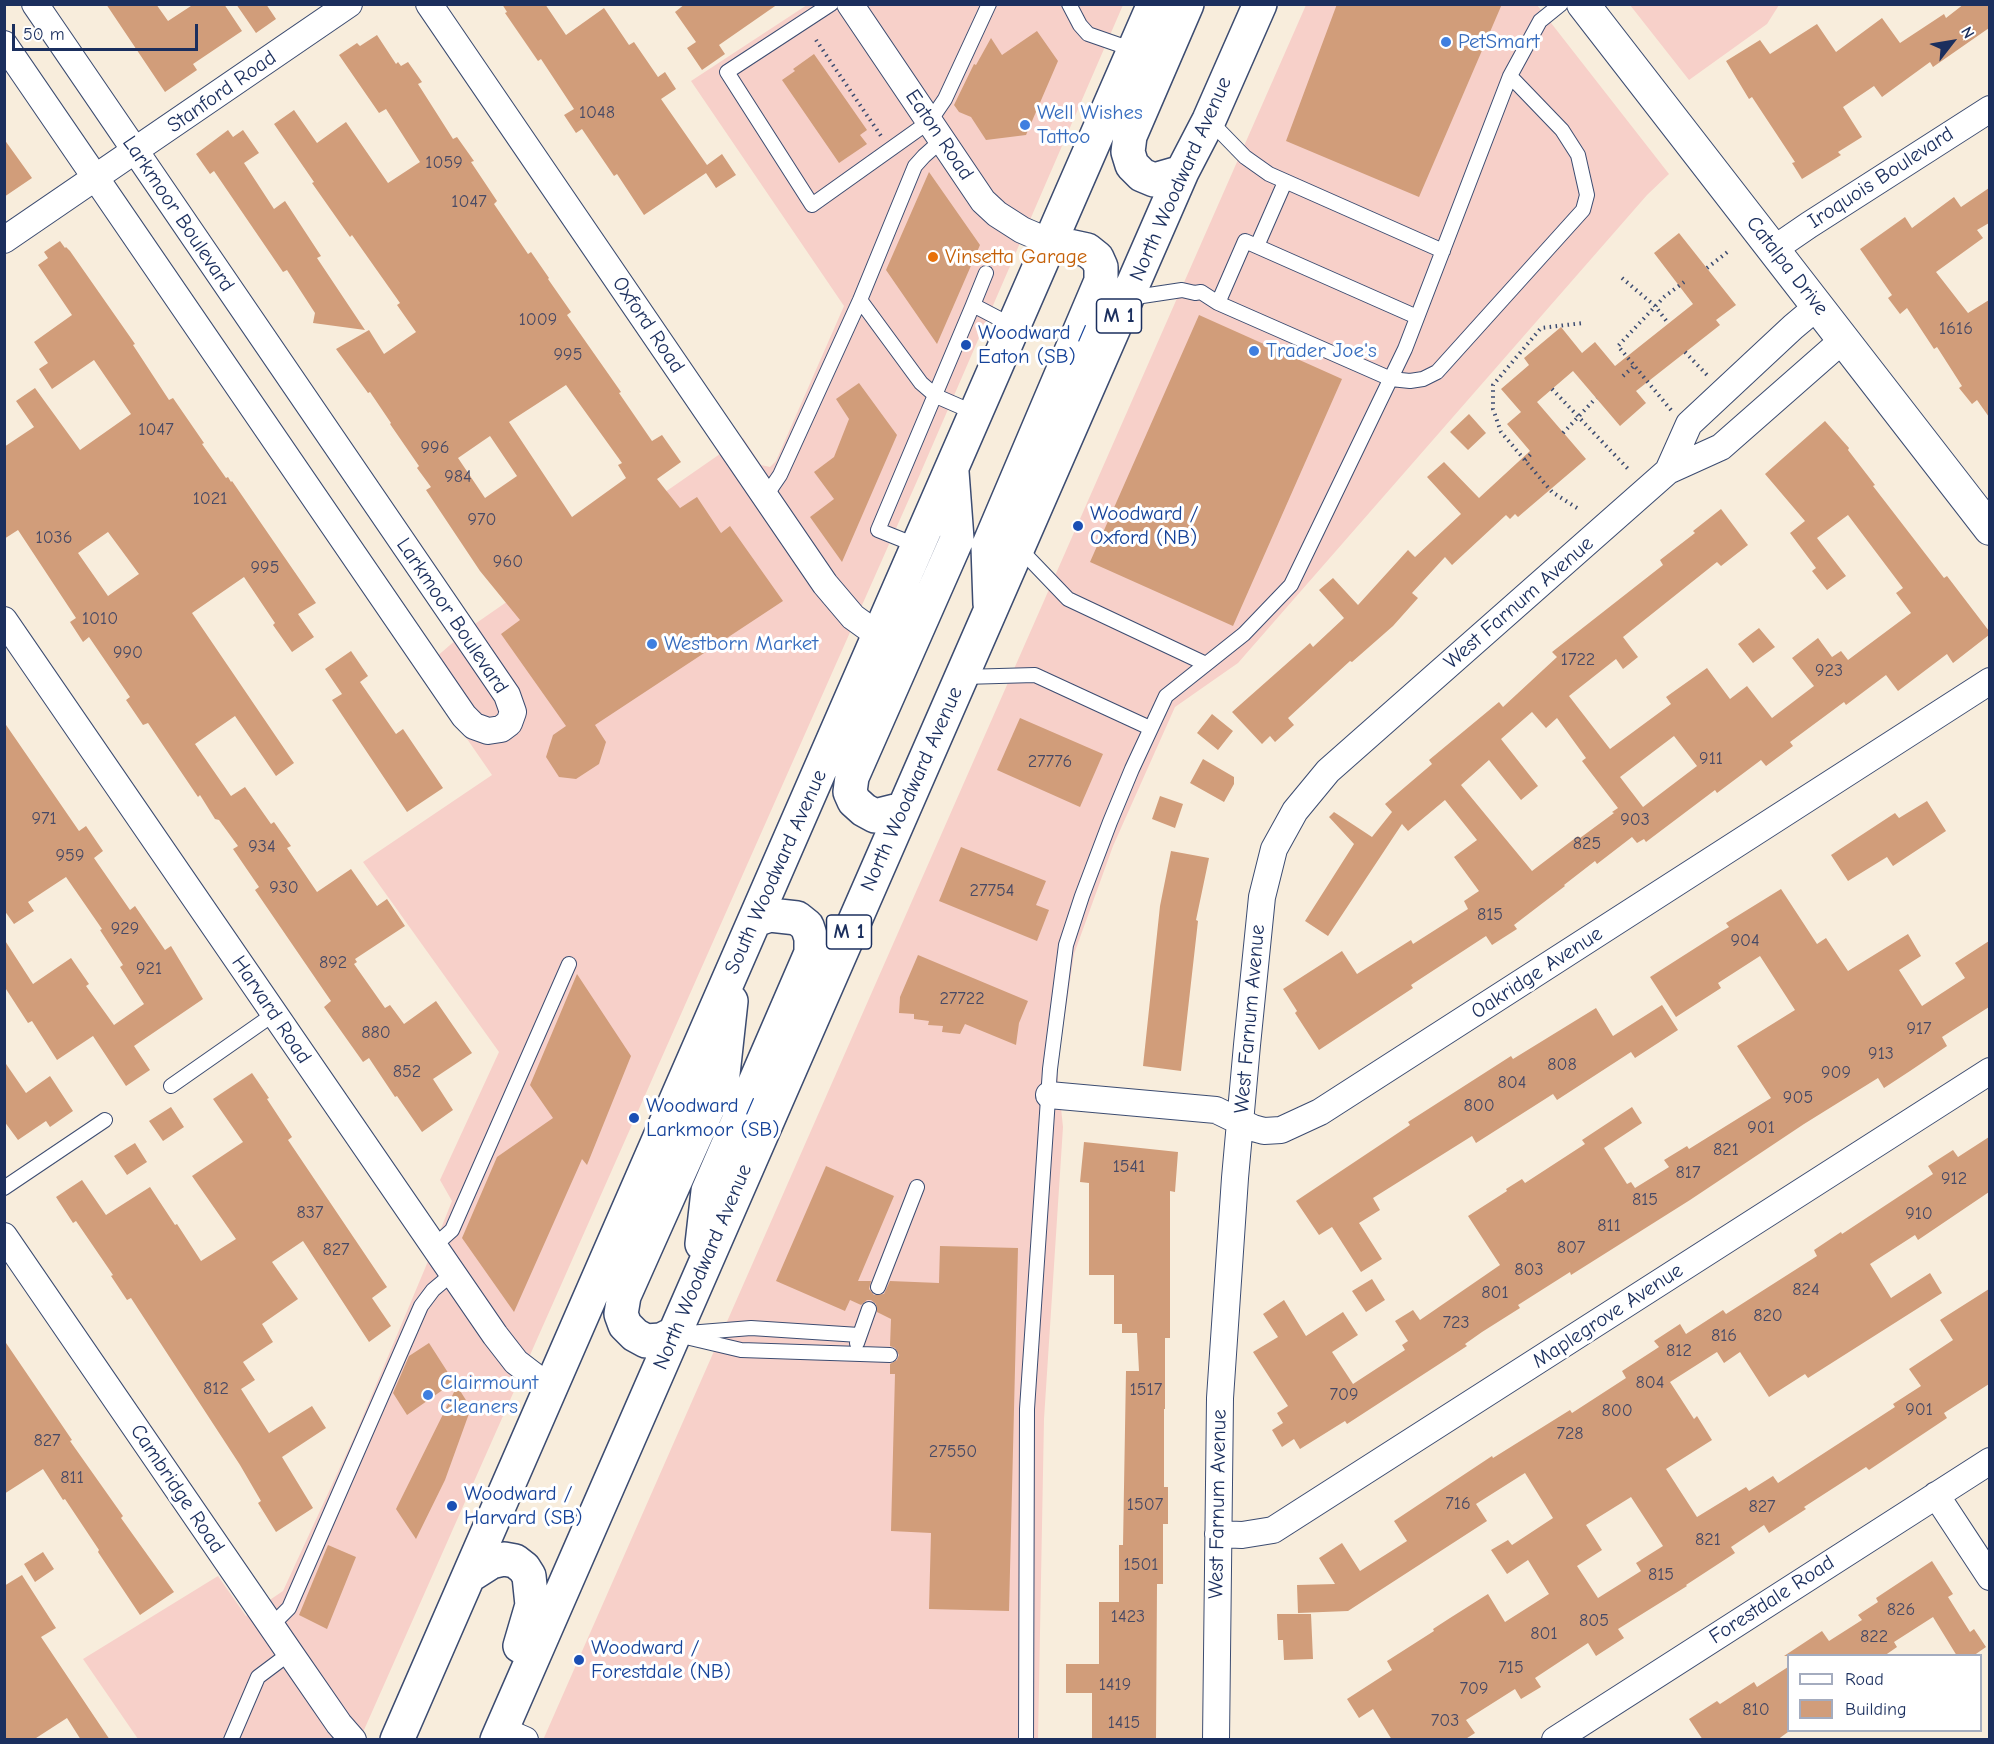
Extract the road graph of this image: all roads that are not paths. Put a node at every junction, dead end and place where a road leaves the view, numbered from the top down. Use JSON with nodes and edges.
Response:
{"nodes":[{"id":1,"x":35,"y":4,"type":"edge"},
{"id":2,"x":349,"y":4,"type":"edge"},
{"id":3,"x":429,"y":4,"type":"edge"},
{"id":4,"x":831,"y":4,"type":"edge"},
{"id":5,"x":850,"y":4,"type":"edge"},
{"id":6,"x":989,"y":4,"type":"edge"},
{"id":7,"x":1069,"y":4,"type":"edge"},
{"id":8,"x":1154,"y":4,"type":"edge"},
{"id":9,"x":1187,"y":4,"type":"edge"},
{"id":10,"x":1260,"y":4,"type":"edge"},
{"id":11,"x":1561,"y":4,"type":"edge"},
{"id":12,"x":1583,"y":4,"type":"edge"},
{"id":13,"x":4,"y":44,"type":"edge"},
{"id":14,"x":1134,"y":50,"type":"junction"},
{"id":15,"x":1510,"y":76,"type":"junction"},
{"id":16,"x":1989,"y":109,"type":"edge"},
{"id":17,"x":1209,"y":120,"type":"junction"},
{"id":18,"x":936,"y":131,"type":"junction"},
{"id":19,"x":135,"y":152,"type":"junction"},
{"id":20,"x":1182,"y":172,"type":"junction"},
{"id":21,"x":97,"y":178,"type":"junction"},
{"id":22,"x":1286,"y":182,"type":"junction"},
{"id":23,"x":4,"y":240,"type":"edge"},
{"id":24,"x":1050,"y":242,"type":"junction"},
{"id":25,"x":1257,"y":246,"type":"junction"},
{"id":26,"x":1774,"y":249,"type":"junction"},
{"id":27,"x":1443,"y":251,"type":"junction"},
{"id":28,"x":986,"y":273,"type":"dead end"},
{"id":29,"x":1127,"y":299,"type":"junction"},
{"id":30,"x":860,"y":300,"type":"junction"},
{"id":31,"x":1218,"y":303,"type":"junction"},
{"id":32,"x":973,"y":305,"type":"junction"},
{"id":33,"x":1818,"y":306,"type":"junction"},
{"id":34,"x":1417,"y":317,"type":"junction"},
{"id":35,"x":1013,"y":326,"type":"junction"},
{"id":36,"x":1844,"y":339,"type":"junction"},
{"id":37,"x":1391,"y":379,"type":"junction"},
{"id":38,"x":936,"y":396,"type":"junction"},
{"id":39,"x":975,"y":413,"type":"junction"},
{"id":40,"x":952,"y":467,"type":"junction"},
{"id":41,"x":1668,"y":471,"type":"junction"},
{"id":42,"x":765,"y":496,"type":"junction"},
{"id":43,"x":1989,"y":529,"type":"edge"},
{"id":44,"x":918,"y":546,"type":"junction"},
{"id":45,"x":1019,"y":548,"type":"junction"},
{"id":46,"x":990,"y":615,"type":"junction"},
{"id":47,"x":4,"y":620,"type":"edge"},
{"id":48,"x":878,"y":635,"type":"junction"},
{"id":49,"x":1206,"y":664,"type":"junction"},
{"id":50,"x":961,"y":678,"type":"junction"},
{"id":51,"x":1989,"y":681,"type":"edge"},
{"id":52,"x":1150,"y":728,"type":"junction"},
{"id":53,"x":903,"y":809,"type":"junction"},
{"id":54,"x":755,"y":920,"type":"junction"},
{"id":55,"x":569,"y":964,"type":"dead end"},
{"id":56,"x":735,"y":966,"type":"junction"},
{"id":57,"x":274,"y":1014,"type":"junction"},
{"id":58,"x":1989,"y":1071,"type":"edge"},
{"id":59,"x":171,"y":1086,"type":"dead end"},
{"id":60,"x":1049,"y":1095,"type":"junction"},
{"id":61,"x":105,"y":1120,"type":"dead end"},
{"id":62,"x":1241,"y":1122,"type":"junction"},
{"id":63,"x":917,"y":1187,"type":"dead end"},
{"id":64,"x":4,"y":1188,"type":"edge"},
{"id":65,"x":4,"y":1236,"type":"edge"},
{"id":66,"x":433,"y":1247,"type":"junction"},
{"id":67,"x":452,"y":1274,"type":"junction"},
{"id":68,"x":699,"y":1276,"type":"junction"},
{"id":69,"x":878,"y":1287,"type":"dead end"},
{"id":70,"x":869,"y":1308,"type":"dead end"},
{"id":71,"x":674,"y":1334,"type":"junction"},
{"id":72,"x":859,"y":1335,"type":"junction"},
{"id":73,"x":854,"y":1354,"type":"junction"},
{"id":74,"x":890,"y":1355,"type":"dead end"},
{"id":75,"x":550,"y":1388,"type":"junction"},
{"id":76,"x":1989,"y":1461,"type":"edge"},
{"id":77,"x":1936,"y":1495,"type":"junction"},
{"id":78,"x":1218,"y":1534,"type":"junction"},
{"id":79,"x":469,"y":1576,"type":"junction"},
{"id":80,"x":1989,"y":1577,"type":"edge"},
{"id":81,"x":271,"y":1626,"type":"junction"},
{"id":82,"x":290,"y":1653,"type":"junction"},
{"id":83,"x":508,"y":1736,"type":"edge"},
{"id":84,"x":231,"y":1740,"type":"edge"},
{"id":85,"x":353,"y":1740,"type":"edge"},
{"id":86,"x":397,"y":1740,"type":"edge"},
{"id":87,"x":1026,"y":1740,"type":"edge"},
{"id":88,"x":1216,"y":1740,"type":"edge"},
{"id":89,"x":1555,"y":1740,"type":"edge"}],
"edges":[{"from":1,"to":19,"type":"street","name":"Larkmoor Boulevard"},
{"from":2,"to":19,"type":"street","name":"Stanford Road"},
{"from":3,"to":42,"type":"street","name":"Oxford Road"},
{"from":4,"to":18,"type":"lane"},
{"from":5,"to":18,"type":"street","name":"Eaton Road"},
{"from":6,"to":18,"type":"lane"},
{"from":7,"to":14,"type":"lane"},
{"from":8,"to":14,"type":"main road","name":"South Woodward Avenue"},
{"from":9,"to":20,"type":"main road"},
{"from":10,"to":17,"type":"main road","name":"North Woodward Avenue","number":"M 1"},
{"from":11,"to":15,"type":"lane"},
{"from":12,"to":26,"type":"street","name":"Catalpa Drive"},
{"from":13,"to":21,"type":"street","name":"Larkmoor Boulevard"},
{"from":14,"to":24,"type":"main road","name":"South Woodward Avenue"},
{"from":15,"to":27,"type":"lane"},
{"from":15,"to":37,"type":"lane"},
{"from":16,"to":26,"type":"street","name":"Iroquois Boulevard"},
{"from":17,"to":20,"type":"main road","name":"North Woodward Avenue","number":"M 1"},
{"from":17,"to":22,"type":"lane"},
{"from":18,"to":24,"type":"street","name":"Eaton Road"},
{"from":18,"to":30,"type":"lane"},
{"from":19,"to":21,"type":"street","name":"Stanford Road"},
{"from":19,"to":21,"type":"street","name":"Larkmoor Boulevard"},
{"from":20,"to":29,"type":"main road","name":"North Woodward Avenue","number":"M 1"},
{"from":21,"to":23,"type":"street","name":"Stanford Road"},
{"from":22,"to":25,"type":"lane"},
{"from":22,"to":27,"type":"lane"},
{"from":24,"to":35,"type":"main road","name":"South Woodward Avenue"},
{"from":24,"to":46,"type":"main road"},
{"from":25,"to":31,"type":"lane"},
{"from":25,"to":34,"type":"lane"},
{"from":26,"to":33,"type":"street","name":"Catalpa Drive"},
{"from":27,"to":34,"type":"lane"},
{"from":28,"to":32,"type":"lane"},
{"from":29,"to":31,"type":"lane"},
{"from":29,"to":45,"type":"main road","name":"North Woodward Avenue","number":"M 1"},
{"from":30,"to":38,"type":"lane"},
{"from":30,"to":42,"type":"lane"},
{"from":31,"to":37,"type":"lane"},
{"from":32,"to":35,"type":"lane"},
{"from":32,"to":38,"type":"lane"},
{"from":33,"to":36,"type":"street","name":"Catalpa Drive"},
{"from":33,"to":41,"type":"street","name":"West Farnum Avenue"},
{"from":34,"to":37,"type":"lane"},
{"from":35,"to":39,"type":"main road","name":"South Woodward Avenue"},
{"from":36,"to":41,"type":"street","name":"West Farnum Avenue"},
{"from":36,"to":43,"type":"street","name":"Catalpa Drive"},
{"from":37,"to":49,"type":"lane"},
{"from":38,"to":39,"type":"lane"},
{"from":38,"to":44,"type":"lane"},
{"from":39,"to":40,"type":"main road","name":"South Woodward Avenue"},
{"from":40,"to":44,"type":"main road","name":"South Woodward Avenue"},
{"from":40,"to":53,"type":"main road"},
{"from":41,"to":62,"type":"street","name":"West Farnum Avenue"},
{"from":42,"to":48,"type":"street","name":"Oxford Road"},
{"from":44,"to":48,"type":"main road","name":"South Woodward Avenue"},
{"from":45,"to":46,"type":"main road","name":"North Woodward Avenue","number":"M 1"},
{"from":45,"to":49,"type":"lane"},
{"from":46,"to":50,"type":"main road","name":"North Woodward Avenue","number":"M 1"},
{"from":47,"to":57,"type":"street","name":"Harvard Road"},
{"from":48,"to":54,"type":"main road","name":"South Woodward Avenue"},
{"from":49,"to":52,"type":"lane"},
{"from":50,"to":52,"type":"lane"},
{"from":50,"to":53,"type":"main road","name":"North Woodward Avenue","number":"M 1"},
{"from":51,"to":62,"type":"street","name":"Oakridge Avenue"},
{"from":52,"to":60,"type":"lane"},
{"from":53,"to":68,"type":"main road","name":"North Woodward Avenue","number":"M 1"},
{"from":54,"to":56,"type":"main road","name":"South Woodward Avenue"},
{"from":54,"to":68,"type":"main road"},
{"from":55,"to":66,"type":"lane"},
{"from":56,"to":71,"type":"main road"},
{"from":56,"to":75,"type":"main road","name":"South Woodward Avenue"},
{"from":57,"to":59,"type":"lane"},
{"from":57,"to":66,"type":"street","name":"Harvard Road"},
{"from":58,"to":78,"type":"street","name":"Maplegrove Avenue"},
{"from":60,"to":62,"type":"street","name":"Oakridge Avenue"},
{"from":60,"to":87,"type":"lane"},
{"from":61,"to":64,"type":"lane"},
{"from":62,"to":78,"type":"street","name":"West Farnum Avenue"},
{"from":63,"to":69,"type":"lane"},
{"from":65,"to":81,"type":"street","name":"Cambridge Road"},
{"from":66,"to":67,"type":"street","name":"Harvard Road"},
{"from":67,"to":75,"type":"street","name":"Harvard Road"},
{"from":67,"to":81,"type":"lane"},
{"from":68,"to":71,"type":"main road","name":"North Woodward Avenue","number":"M 1"},
{"from":70,"to":72,"type":"lane"},
{"from":71,"to":72,"type":"lane"},
{"from":71,"to":73,"type":"lane"},
{"from":71,"to":83,"type":"main road","name":"North Woodward Avenue","number":"M 1"},
{"from":72,"to":73,"type":"lane"},
{"from":73,"to":74,"type":"lane"},
{"from":75,"to":79,"type":"main road","name":"South Woodward Avenue"},
{"from":76,"to":77,"type":"street","name":"Forestdale Road"},
{"from":77,"to":80,"type":"street"},
{"from":77,"to":89,"type":"street","name":"Forestdale Road"},
{"from":78,"to":88,"type":"street","name":"West Farnum Avenue"},
{"from":79,"to":83,"type":"main road"},
{"from":79,"to":86,"type":"main road","name":"South Woodward Avenue"},
{"from":81,"to":82,"type":"street","name":"Cambridge Road"},
{"from":82,"to":84,"type":"lane"},
{"from":82,"to":85,"type":"street","name":"Cambridge Road"}]}
